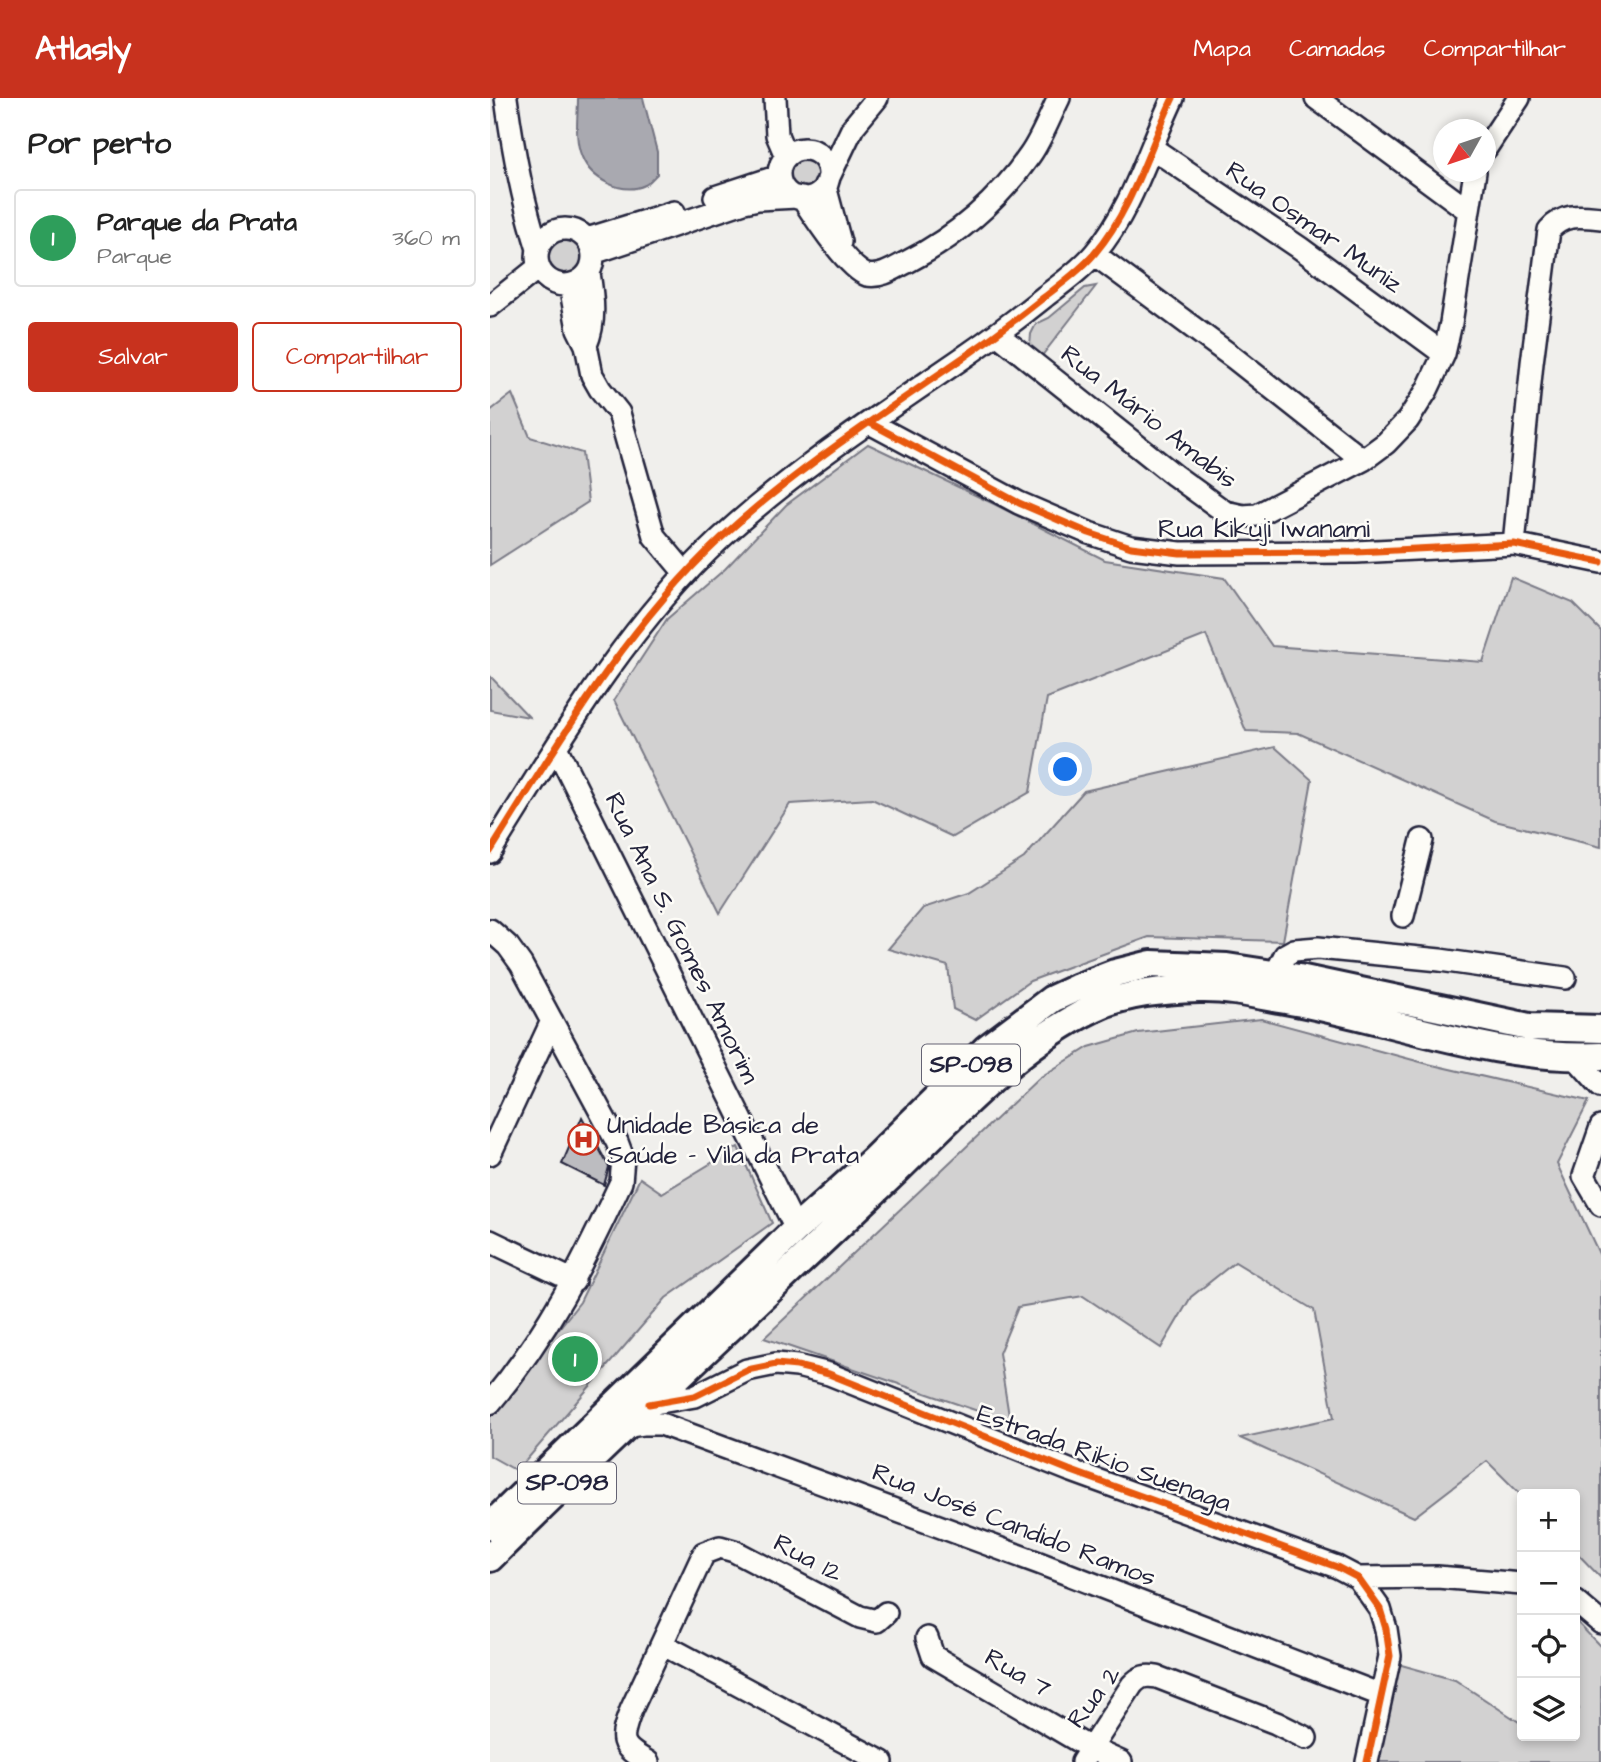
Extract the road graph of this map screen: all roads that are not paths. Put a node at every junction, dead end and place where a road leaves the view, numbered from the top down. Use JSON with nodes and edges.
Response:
{"nodes":[{"id":1,"x":506,"y":98,"type":"edge"},
{"id":2,"x":877,"y":98,"type":"edge"},
{"id":3,"x":1059,"y":98,"type":"edge"},
{"id":4,"x":1173,"y":98,"type":"edge"},
{"id":5,"x":1316,"y":98,"type":"edge"},
{"id":6,"x":1519,"y":98,"type":"edge"},
{"id":7,"x":776,"y":105,"type":"edge"},
{"id":8,"x":853,"y":127,"type":"junction"},
{"id":9,"x":1496,"y":133,"type":"edge"},
{"id":10,"x":1152,"y":148,"type":"junction"},
{"id":11,"x":794,"y":158,"type":"junction"},
{"id":12,"x":1473,"y":182,"type":"edge"},
{"id":13,"x":827,"y":183,"type":"junction"},
{"id":14,"x":799,"y":198,"type":"junction"},
{"id":15,"x":524,"y":205,"type":"junction"},
{"id":16,"x":1469,"y":211,"type":"junction"},
{"id":17,"x":1601,"y":218,"type":"edge"},
{"id":18,"x":559,"y":230,"type":"junction"},
{"id":19,"x":1094,"y":254,"type":"junction"},
{"id":20,"x":590,"y":255,"type":"junction"},
{"id":21,"x":846,"y":257,"type":"junction"},
{"id":22,"x":539,"y":258,"type":"junction"},
{"id":23,"x":570,"y":285,"type":"junction"},
{"id":24,"x":490,"y":306,"type":"edge"},
{"id":25,"x":997,"y":334,"type":"junction"},
{"id":26,"x":586,"y":345,"type":"junction"},
{"id":27,"x":1444,"y":354,"type":"junction"},
{"id":28,"x":870,"y":423,"type":"junction"},
{"id":29,"x":1363,"y":460,"type":"junction"},
{"id":30,"x":1514,"y":544,"type":"junction"},
{"id":31,"x":1601,"y":562,"type":"edge"},
{"id":32,"x":685,"y":573,"type":"junction"},
{"id":33,"x":556,"y":747,"type":"junction"},
{"id":34,"x":1422,"y":840,"type":"dead end"},
{"id":35,"x":490,"y":852,"type":"edge"},
{"id":36,"x":1403,"y":916,"type":"dead end"},
{"id":37,"x":490,"y":930,"type":"edge"},
{"id":38,"x":1275,"y":975,"type":"junction"},
{"id":39,"x":1565,"y":978,"type":"dead end"},
{"id":40,"x":552,"y":1021,"type":"junction"},
{"id":41,"x":1601,"y":1029,"type":"edge"},
{"id":42,"x":1594,"y":1057,"type":"edge"},
{"id":43,"x":1601,"y":1086,"type":"edge"},
{"id":44,"x":1601,"y":1127,"type":"edge"},
{"id":45,"x":490,"y":1154,"type":"edge"},
{"id":46,"x":1601,"y":1205,"type":"edge"},
{"id":47,"x":796,"y":1229,"type":"junction"},
{"id":48,"x":490,"y":1241,"type":"edge"},
{"id":49,"x":574,"y":1281,"type":"junction"},
{"id":50,"x":490,"y":1403,"type":"edge"},
{"id":51,"x":649,"y":1404,"type":"junction"},
{"id":52,"x":616,"y":1419,"type":"junction"},
{"id":53,"x":490,"y":1525,"type":"edge"},
{"id":54,"x":490,"y":1558,"type":"edge"},
{"id":55,"x":1358,"y":1578,"type":"junction"},
{"id":56,"x":1517,"y":1584,"type":"edge"},
{"id":57,"x":1580,"y":1605,"type":"edge"},
{"id":58,"x":886,"y":1613,"type":"dead end"},
{"id":59,"x":1601,"y":1623,"type":"edge"},
{"id":60,"x":927,"y":1638,"type":"dead end"},
{"id":61,"x":662,"y":1644,"type":"junction"},
{"id":62,"x":1381,"y":1695,"type":"junction"},
{"id":63,"x":1306,"y":1738,"type":"dead end"},
{"id":64,"x":1086,"y":1755,"type":"edge"},
{"id":65,"x":648,"y":1762,"type":"edge"},
{"id":66,"x":882,"y":1762,"type":"edge"},
{"id":67,"x":1121,"y":1762,"type":"edge"},
{"id":68,"x":1367,"y":1762,"type":"edge"}],
"edges":[{"from":1,"to":15,"type":"street"},
{"from":2,"to":8,"type":"street"},
{"from":3,"to":21,"type":"street"},
{"from":4,"to":10,"type":"street"},
{"from":5,"to":16,"type":"street"},
{"from":6,"to":9,"type":"street"},
{"from":7,"to":11,"type":"street"},
{"from":8,"to":11,"type":"street"},
{"from":8,"to":13,"type":"street"},
{"from":10,"to":19,"type":"street"},
{"from":10,"to":27,"type":"street","name":"Rua Osmar Muniz"},
{"from":11,"to":13,"type":"street"},
{"from":11,"to":14,"type":"street"},
{"from":11,"to":20,"type":"street"},
{"from":12,"to":16,"type":"street","name":"Rua Mário Amabis"},
{"from":13,"to":14,"type":"street"},
{"from":13,"to":21,"type":"street"},
{"from":14,"to":20,"type":"street"},
{"from":14,"to":21,"type":"street"},
{"from":15,"to":18,"type":"street"},
{"from":15,"to":22,"type":"street"},
{"from":16,"to":27,"type":"street","name":"Rua Mário Amabis"},
{"from":17,"to":30,"type":"street"},
{"from":18,"to":20,"type":"street"},
{"from":18,"to":22,"type":"street"},
{"from":19,"to":25,"type":"street"},
{"from":19,"to":29,"type":"street"},
{"from":20,"to":23,"type":"street"},
{"from":20,"to":26,"type":"street"},
{"from":22,"to":23,"type":"street"},
{"from":22,"to":24,"type":"street"},
{"from":23,"to":26,"type":"street"},
{"from":25,"to":28,"type":"street"},
{"from":25,"to":29,"type":"street","name":"Rua Mário Amabis"},
{"from":26,"to":32,"type":"street"},
{"from":27,"to":29,"type":"street","name":"Rua Mário Amabis"},
{"from":28,"to":30,"type":"street","name":"Rua Kikuji Iwanami"},
{"from":28,"to":32,"type":"street"},
{"from":30,"to":31,"type":"street","name":"Rua Kikuji Iwanami"},
{"from":32,"to":33,"type":"street"},
{"from":33,"to":35,"type":"street"},
{"from":33,"to":47,"type":"street","name":"Rua Ana S. Gomes Amorim"},
{"from":34,"to":36,"type":"street"},
{"from":37,"to":40,"type":"street"},
{"from":38,"to":39,"type":"street"},
{"from":38,"to":41,"type":"main road","number":"SP-098"},
{"from":38,"to":47,"type":"main road","number":"SP-098"},
{"from":40,"to":45,"type":"street"},
{"from":40,"to":49,"type":"street"},
{"from":42,"to":43,"type":"street"},
{"from":42,"to":51,"type":"main road","number":"SP-098"},
{"from":44,"to":46,"type":"street"},
{"from":47,"to":52,"type":"main road","number":"SP-098"},
{"from":48,"to":49,"type":"street"},
{"from":49,"to":50,"type":"street"},
{"from":51,"to":52,"type":"main road","number":"SP-098"},
{"from":51,"to":55,"type":"street","name":"Estrada Rikio Suenaga"},
{"from":52,"to":53,"type":"main road","number":"SP-098"},
{"from":52,"to":54,"type":"main road","number":"SP-098"},
{"from":52,"to":62,"type":"street","name":"Rua José Candido Ramos"},
{"from":55,"to":56,"type":"street"},
{"from":55,"to":62,"type":"street","name":"Estrada Rikio Suenaga"},
{"from":57,"to":59,"type":"street"},
{"from":58,"to":61,"type":"street","name":"Rua 12"},
{"from":60,"to":64,"type":"street","name":"Rua 7"},
{"from":61,"to":65,"type":"street"},
{"from":61,"to":66,"type":"street"},
{"from":62,"to":68,"type":"street","name":"Estrada Rikio Suenaga"},
{"from":63,"to":64,"type":"street","name":"Rua 2"},
{"from":64,"to":67,"type":"street","name":"Rua 7"}]}
